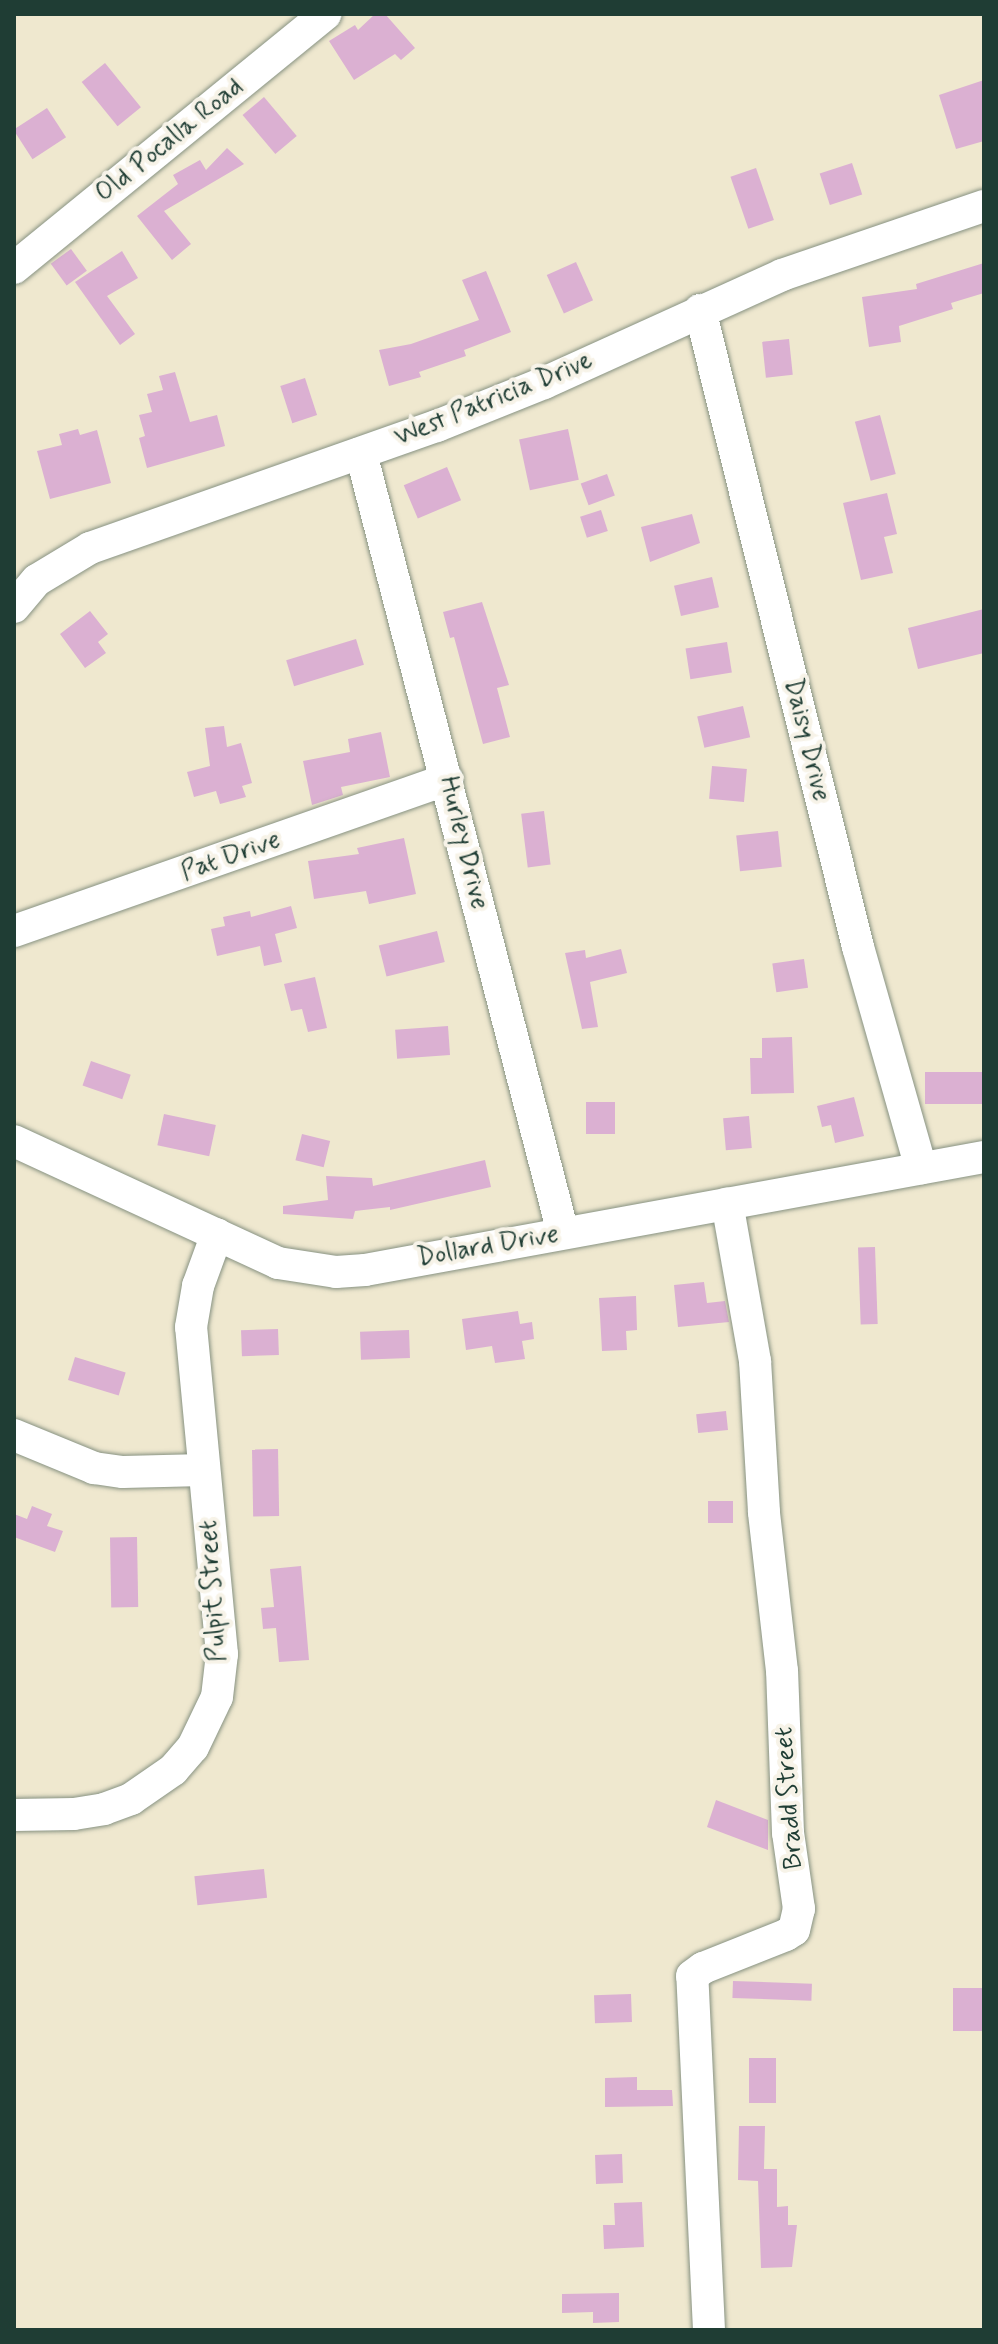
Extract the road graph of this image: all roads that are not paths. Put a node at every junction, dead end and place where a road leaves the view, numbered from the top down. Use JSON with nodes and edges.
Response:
{"nodes":[{"id":1,"x":325,"y":14,"type":"edge"},
{"id":2,"x":984,"y":206,"type":"edge"},
{"id":3,"x":14,"y":268,"type":"edge"},
{"id":4,"x":700,"y":310,"type":"junction"},
{"id":5,"x":361,"y":453,"type":"junction"},
{"id":6,"x":14,"y":607,"type":"edge"},
{"id":7,"x":447,"y":779,"type":"junction"},
{"id":8,"x":14,"y":931,"type":"edge"},
{"id":9,"x":14,"y":1141,"type":"edge"},
{"id":10,"x":984,"y":1157,"type":"edge"},
{"id":11,"x":921,"y":1168,"type":"junction"},
{"id":12,"x":727,"y":1203,"type":"junction"},
{"id":13,"x":563,"y":1233,"type":"junction"},
{"id":14,"x":217,"y":1234,"type":"junction"},
{"id":15,"x":14,"y":1435,"type":"edge"},
{"id":16,"x":204,"y":1470,"type":"junction"},
{"id":17,"x":14,"y":1815,"type":"edge"},
{"id":18,"x":709,"y":2330,"type":"edge"}],
"edges":[{"from":1,"to":3,"type":"street","name":"Old Pocalla Road"},
{"from":2,"to":4,"type":"street","name":"West Patricia Drive"},
{"from":4,"to":5,"type":"street","name":"West Patricia Drive"},
{"from":4,"to":11,"type":"street","name":"Daisy Drive"},
{"from":5,"to":6,"type":"street","name":"West Patricia Drive"},
{"from":5,"to":7,"type":"street","name":"Hurley Drive"},
{"from":7,"to":8,"type":"street","name":"Pat Drive"},
{"from":7,"to":13,"type":"street","name":"Hurley Drive"},
{"from":9,"to":14,"type":"street","name":"Dollard Drive"},
{"from":10,"to":11,"type":"street","name":"Dollard Drive"},
{"from":11,"to":12,"type":"street","name":"Dollard Drive"},
{"from":12,"to":13,"type":"street","name":"Dollard Drive"},
{"from":12,"to":18,"type":"street","name":"Bradd Street"},
{"from":13,"to":14,"type":"street","name":"Dollard Drive"},
{"from":14,"to":16,"type":"street","name":"Pulpit Street"},
{"from":15,"to":16,"type":"street"},
{"from":16,"to":17,"type":"street","name":"Pulpit Street"}]}
